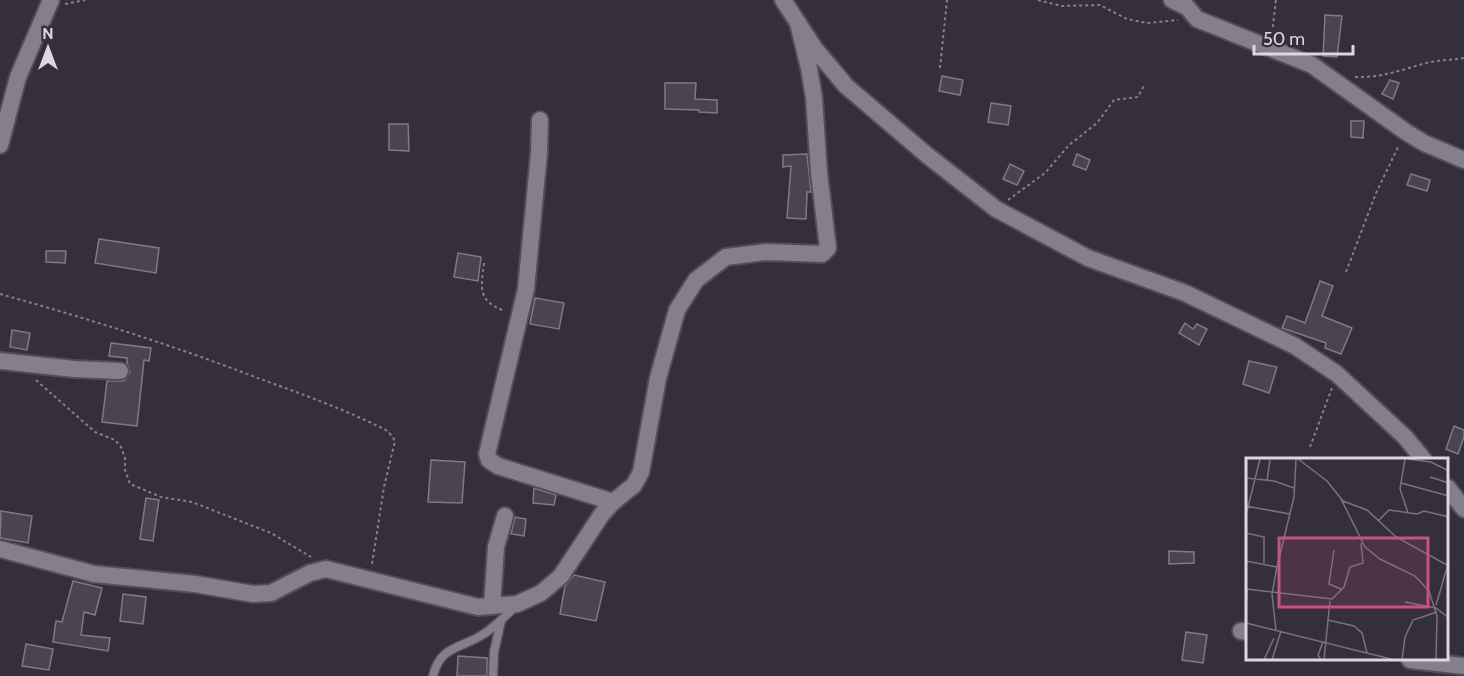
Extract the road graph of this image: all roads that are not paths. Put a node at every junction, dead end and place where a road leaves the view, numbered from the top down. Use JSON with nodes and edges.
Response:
{"nodes":[{"id":1,"x":51,"y":0,"type":"edge"},
{"id":2,"x":783,"y":0,"type":"edge"},
{"id":3,"x":1172,"y":0,"type":"edge"},
{"id":4,"x":798,"y":23,"type":"junction"},
{"id":5,"x":540,"y":120,"type":"dead end"},
{"id":6,"x":0,"y":145,"type":"edge"},
{"id":7,"x":1464,"y":160,"type":"edge"},
{"id":8,"x":0,"y":361,"type":"edge"},
{"id":9,"x":120,"y":371,"type":"dead end"},
{"id":10,"x":1422,"y":458,"type":"edge"},
{"id":11,"x":1449,"y":489,"type":"edge"},
{"id":12,"x":612,"y":502,"type":"junction"},
{"id":13,"x":1464,"y":509,"type":"edge"},
{"id":14,"x":505,"y":516,"type":"dead end"},
{"id":15,"x":0,"y":549,"type":"edge"},
{"id":16,"x":496,"y":613,"type":"junction"},
{"id":17,"x":1419,"y":661,"type":"edge"},
{"id":18,"x":1464,"y":666,"type":"edge"},
{"id":19,"x":433,"y":676,"type":"edge"},
{"id":20,"x":493,"y":676,"type":"edge"}],
"edges":[{"from":1,"to":6,"type":"street"},
{"from":2,"to":4,"type":"street"},
{"from":3,"to":7,"type":"street"},
{"from":4,"to":10,"type":"street"},
{"from":4,"to":12,"type":"street"},
{"from":5,"to":12,"type":"street"},
{"from":8,"to":9,"type":"street"},
{"from":11,"to":13,"type":"street"},
{"from":12,"to":16,"type":"street"},
{"from":14,"to":16,"type":"street"},
{"from":15,"to":16,"type":"street"},
{"from":16,"to":19,"type":"lane"},
{"from":16,"to":20,"type":"lane"},
{"from":17,"to":18,"type":"street"}]}
